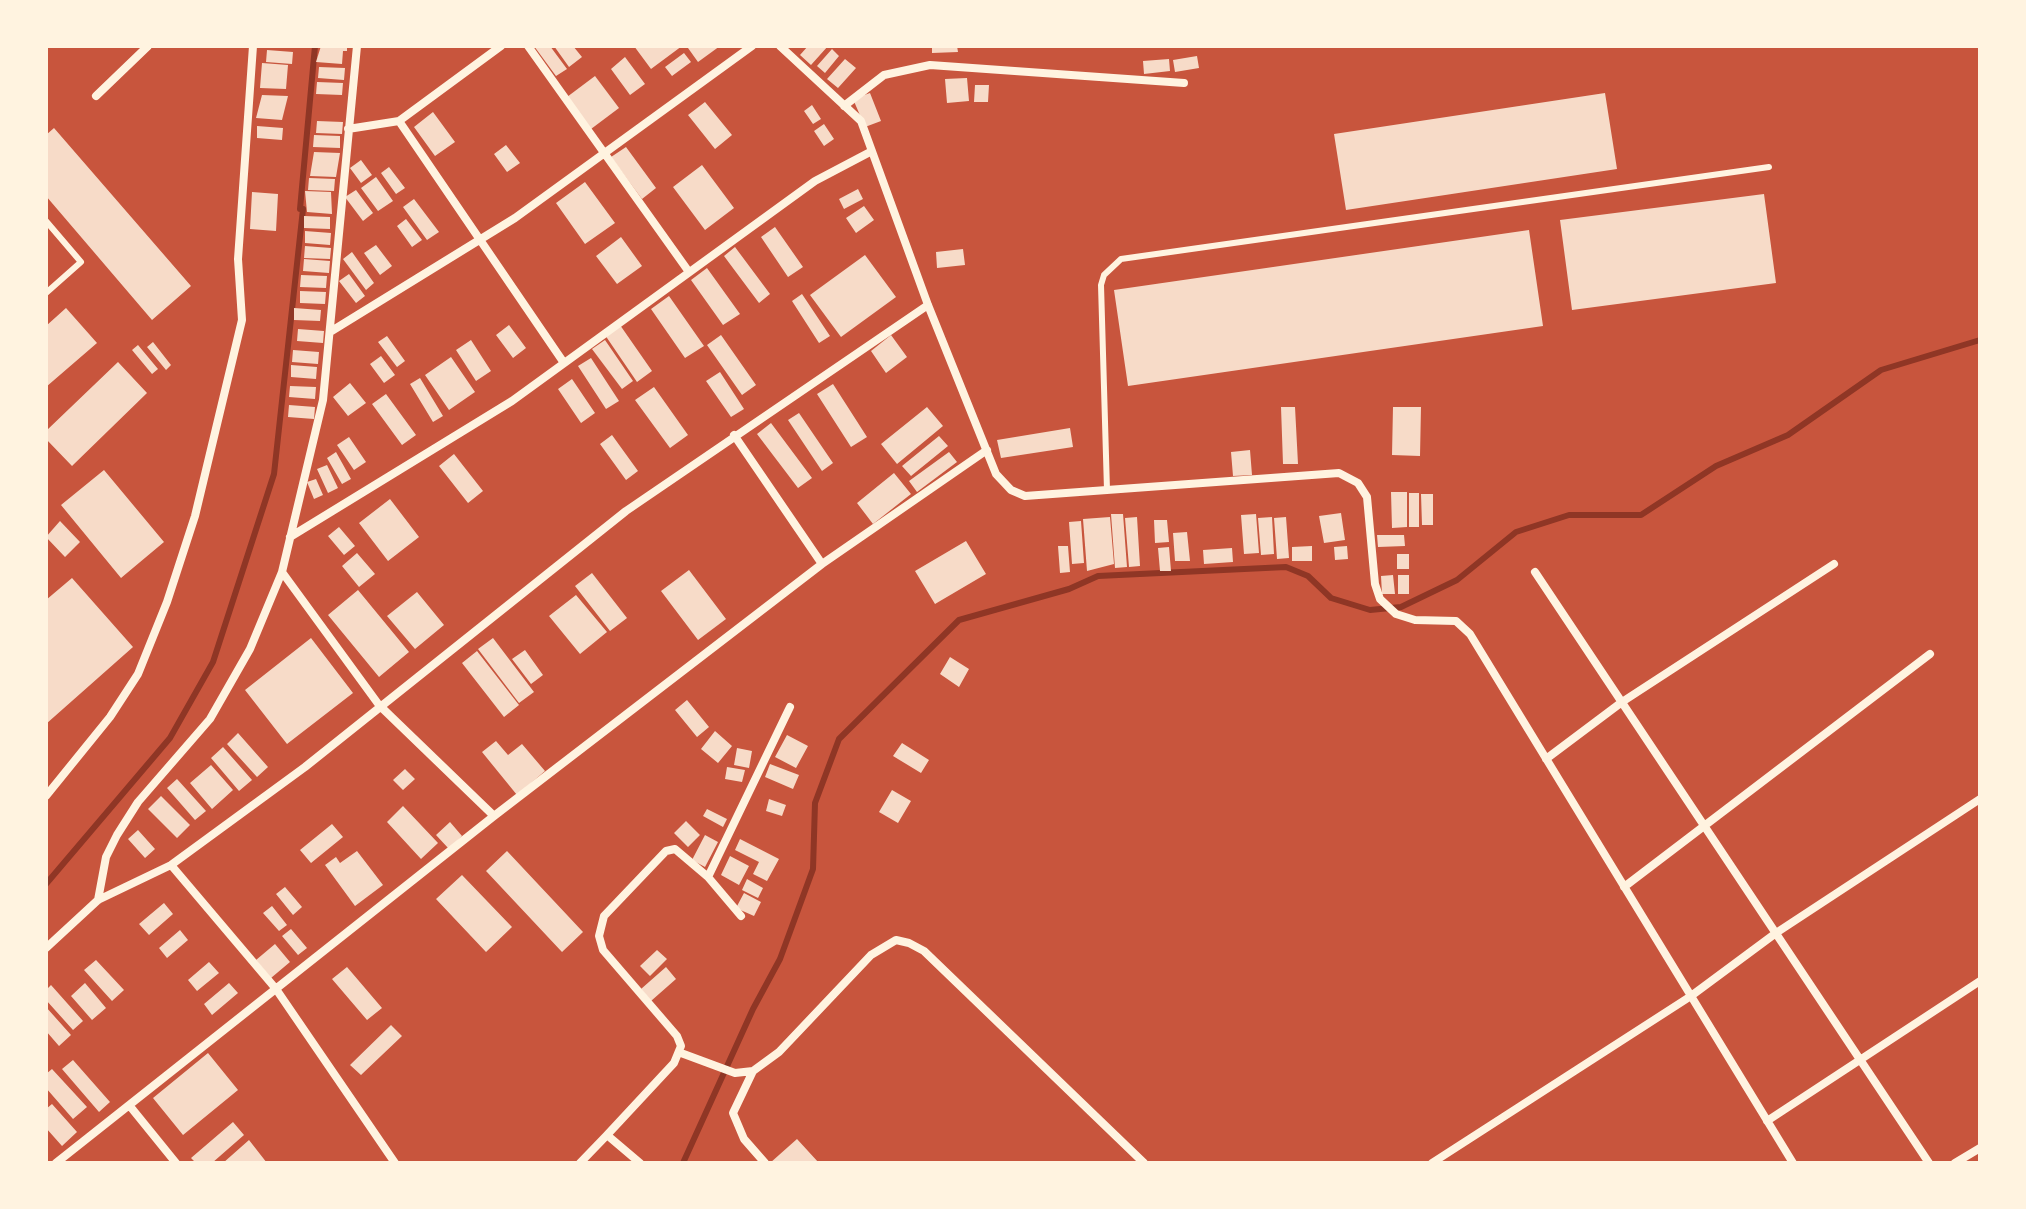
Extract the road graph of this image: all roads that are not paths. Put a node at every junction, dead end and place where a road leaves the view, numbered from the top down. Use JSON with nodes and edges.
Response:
{"nodes":[{"id":1,"x":148,"y":46,"type":"edge"},
{"id":2,"x":253,"y":46,"type":"edge"},
{"id":3,"x":357,"y":46,"type":"edge"},
{"id":4,"x":501,"y":46,"type":"edge"},
{"id":5,"x":528,"y":46,"type":"edge"},
{"id":6,"x":752,"y":46,"type":"edge"},
{"id":7,"x":780,"y":46,"type":"edge"},
{"id":8,"x":1184,"y":83,"type":"dead end"},
{"id":9,"x":96,"y":96,"type":"dead end"},
{"id":10,"x":844,"y":106,"type":"junction"},
{"id":11,"x":399,"y":121,"type":"junction"},
{"id":12,"x":348,"y":129,"type":"junction"},
{"id":13,"x":872,"y":151,"type":"junction"},
{"id":14,"x":605,"y":153,"type":"junction"},
{"id":15,"x":1769,"y":167,"type":"dead end"},
{"id":16,"x":46,"y":221,"type":"edge"},
{"id":17,"x":480,"y":239,"type":"junction"},
{"id":18,"x":689,"y":272,"type":"junction"},
{"id":19,"x":46,"y":293,"type":"edge"},
{"id":20,"x":928,"y":305,"type":"junction"},
{"id":21,"x":330,"y":332,"type":"junction"},
{"id":22,"x":564,"y":363,"type":"junction"},
{"id":23,"x":734,"y":435,"type":"junction"},
{"id":24,"x":987,"y":450,"type":"junction"},
{"id":25,"x":1107,"y":490,"type":"junction"},
{"id":26,"x":290,"y":537,"type":"junction"},
{"id":27,"x":822,"y":564,"type":"junction"},
{"id":28,"x":1834,"y":564,"type":"dead end"},
{"id":29,"x":282,"y":572,"type":"junction"},
{"id":30,"x":1535,"y":572,"type":"dead end"},
{"id":31,"x":1930,"y":654,"type":"dead end"},
{"id":32,"x":1622,"y":702,"type":"junction"},
{"id":33,"x":379,"y":705,"type":"junction"},
{"id":34,"x":790,"y":707,"type":"dead end"},
{"id":35,"x":1546,"y":759,"type":"junction"},
{"id":36,"x":46,"y":796,"type":"edge"},
{"id":37,"x":1980,"y":799,"type":"edge"},
{"id":38,"x":494,"y":816,"type":"junction"},
{"id":39,"x":1706,"y":827,"type":"junction"},
{"id":40,"x":171,"y":865,"type":"junction"},
{"id":41,"x":708,"y":877,"type":"junction"},
{"id":42,"x":1624,"y":887,"type":"junction"},
{"id":43,"x":98,"y":900,"type":"junction"},
{"id":44,"x":741,"y":916,"type":"dead end"},
{"id":45,"x":1776,"y":933,"type":"junction"},
{"id":46,"x":46,"y":948,"type":"edge"},
{"id":47,"x":1980,"y":981,"type":"edge"},
{"id":48,"x":276,"y":989,"type":"junction"},
{"id":49,"x":1691,"y":996,"type":"junction"},
{"id":50,"x":681,"y":1053,"type":"junction"},
{"id":51,"x":1859,"y":1058,"type":"junction"},
{"id":52,"x":753,"y":1071,"type":"junction"},
{"id":53,"x":129,"y":1105,"type":"junction"},
{"id":54,"x":1767,"y":1121,"type":"junction"},
{"id":55,"x":607,"y":1135,"type":"junction"},
{"id":56,"x":1980,"y":1148,"type":"edge"},
{"id":57,"x":56,"y":1163,"type":"edge"},
{"id":58,"x":176,"y":1163,"type":"edge"},
{"id":59,"x":395,"y":1163,"type":"edge"},
{"id":60,"x":580,"y":1163,"type":"edge"},
{"id":61,"x":640,"y":1163,"type":"edge"},
{"id":62,"x":765,"y":1163,"type":"edge"},
{"id":63,"x":1144,"y":1163,"type":"edge"},
{"id":64,"x":1432,"y":1163,"type":"edge"},
{"id":65,"x":1793,"y":1163,"type":"edge"},
{"id":66,"x":1929,"y":1163,"type":"edge"},
{"id":67,"x":1955,"y":1163,"type":"edge"}],
"edges":[{"from":1,"to":9,"type":"street"},
{"from":2,"to":36,"type":"street"},
{"from":3,"to":12,"type":"street"},
{"from":4,"to":11,"type":"street"},
{"from":5,"to":14,"type":"street"},
{"from":6,"to":14,"type":"street"},
{"from":7,"to":10,"type":"street"},
{"from":8,"to":10,"type":"street"},
{"from":10,"to":13,"type":"street"},
{"from":11,"to":12,"type":"street"},
{"from":11,"to":17,"type":"street"},
{"from":12,"to":21,"type":"street"},
{"from":13,"to":18,"type":"street"},
{"from":13,"to":20,"type":"street"},
{"from":14,"to":17,"type":"street"},
{"from":14,"to":18,"type":"street"},
{"from":15,"to":25,"type":"lane"},
{"from":16,"to":19,"type":"lane"},
{"from":17,"to":21,"type":"street"},
{"from":17,"to":22,"type":"street"},
{"from":18,"to":22,"type":"street"},
{"from":20,"to":23,"type":"street"},
{"from":20,"to":24,"type":"street"},
{"from":21,"to":26,"type":"street"},
{"from":22,"to":26,"type":"street"},
{"from":23,"to":27,"type":"street"},
{"from":23,"to":33,"type":"street"},
{"from":24,"to":25,"type":"street"},
{"from":24,"to":27,"type":"street"},
{"from":25,"to":35,"type":"street"},
{"from":26,"to":29,"type":"street"},
{"from":27,"to":38,"type":"street"},
{"from":28,"to":32,"type":"street"},
{"from":29,"to":33,"type":"street"},
{"from":29,"to":43,"type":"street"},
{"from":30,"to":32,"type":"street"},
{"from":31,"to":39,"type":"street"},
{"from":32,"to":35,"type":"street"},
{"from":32,"to":39,"type":"street"},
{"from":33,"to":38,"type":"street"},
{"from":33,"to":40,"type":"street"},
{"from":34,"to":41,"type":"street"},
{"from":35,"to":42,"type":"street"},
{"from":37,"to":45,"type":"street"},
{"from":38,"to":48,"type":"street"},
{"from":39,"to":42,"type":"street"},
{"from":39,"to":45,"type":"street"},
{"from":40,"to":43,"type":"street"},
{"from":40,"to":48,"type":"street"},
{"from":41,"to":44,"type":"street"},
{"from":41,"to":50,"type":"street"},
{"from":42,"to":49,"type":"street"},
{"from":43,"to":46,"type":"street"},
{"from":45,"to":49,"type":"street"},
{"from":45,"to":51,"type":"street"},
{"from":47,"to":51,"type":"street"},
{"from":48,"to":53,"type":"street"},
{"from":48,"to":59,"type":"street"},
{"from":49,"to":54,"type":"street"},
{"from":49,"to":64,"type":"street"},
{"from":50,"to":52,"type":"street"},
{"from":50,"to":55,"type":"street"},
{"from":51,"to":54,"type":"street"},
{"from":51,"to":66,"type":"street"},
{"from":52,"to":62,"type":"street"},
{"from":52,"to":63,"type":"street"},
{"from":53,"to":57,"type":"street"},
{"from":53,"to":58,"type":"street"},
{"from":54,"to":65,"type":"street"},
{"from":55,"to":60,"type":"street"},
{"from":55,"to":61,"type":"street"},
{"from":56,"to":67,"type":"street"}]}
